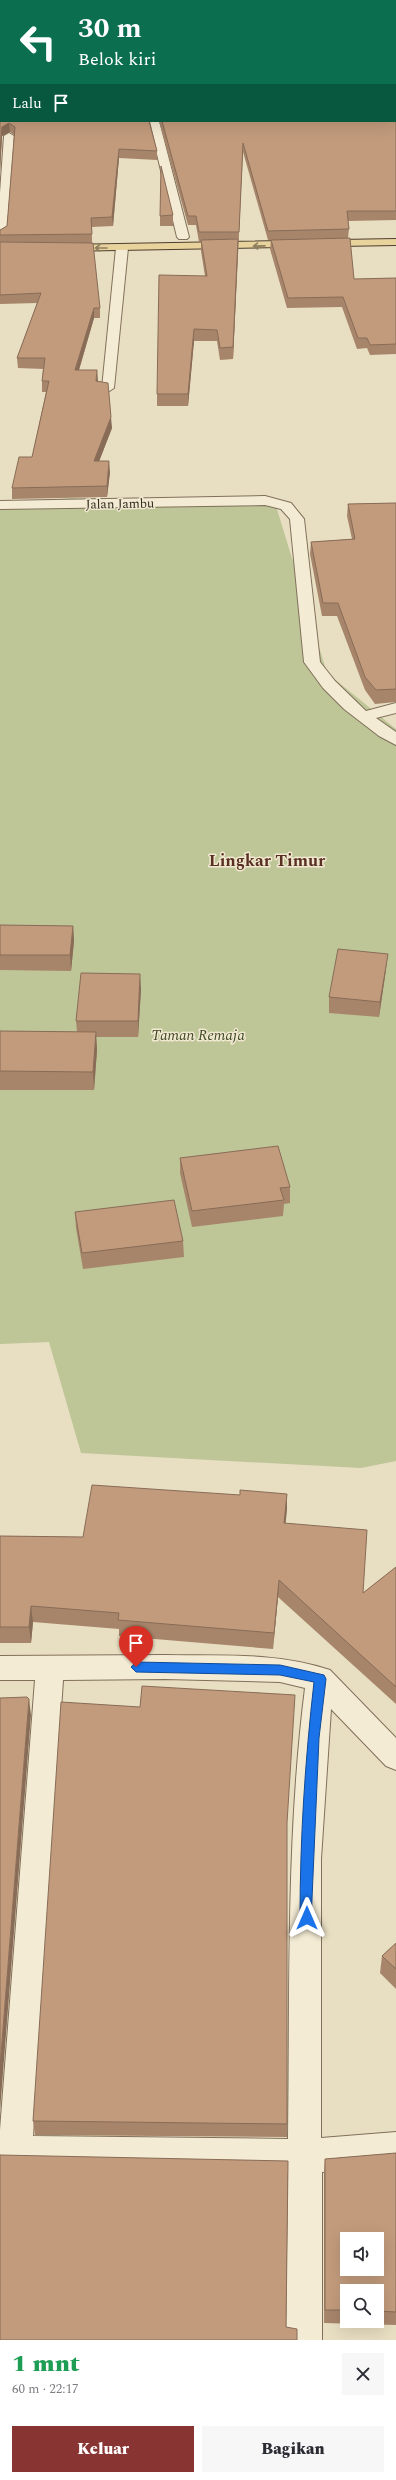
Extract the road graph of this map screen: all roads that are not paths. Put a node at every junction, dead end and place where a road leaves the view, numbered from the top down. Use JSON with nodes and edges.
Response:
{"nodes":[{"id":1,"x":154,"y":122,"type":"edge"},
{"id":2,"x":9,"y":136,"type":"edge"},
{"id":3,"x":396,"y":233,"type":"edge"},
{"id":4,"x":2,"y":238,"type":"edge"},
{"id":5,"x":184,"y":242,"type":"junction"},
{"id":6,"x":396,"y":242,"type":"edge"},
{"id":7,"x":122,"y":248,"type":"junction"},
{"id":8,"x":108,"y":388,"type":"edge"},
{"id":9,"x":0,"y":505,"type":"edge"},
{"id":10,"x":396,"y":708,"type":"edge"},
{"id":11,"x":364,"y":716,"type":"junction"},
{"id":12,"x":396,"y":740,"type":"edge"},
{"id":13,"x":50,"y":1667,"type":"junction"},
{"id":14,"x":0,"y":1668,"type":"edge"},
{"id":15,"x":320,"y":1679,"type":"junction"},
{"id":16,"x":396,"y":1757,"type":"edge"},
{"id":17,"x":396,"y":2149,"type":"edge"},
{"id":18,"x":8,"y":2152,"type":"edge"},
{"id":19,"x":306,"y":2156,"type":"junction"},
{"id":20,"x":304,"y":2340,"type":"edge"}],
"edges":[{"from":1,"to":5,"type":"street"},
{"from":2,"to":4,"type":"street"},
{"from":3,"to":5,"type":"main road"},
{"from":6,"to":5,"type":"main road","one_way":true},
{"from":5,"to":7,"type":"main road"},
{"from":7,"to":5,"type":"main road","one_way":true},
{"from":7,"to":8,"type":"street"},
{"from":9,"to":11,"type":"street","name":"Jalan Jambu"},
{"from":10,"to":11,"type":"street"},
{"from":11,"to":12,"type":"street","name":"Jalan Jambu"},
{"from":13,"to":14,"type":"street"},
{"from":13,"to":15,"type":"street"},
{"from":13,"to":18,"type":"street"},
{"from":15,"to":16,"type":"street"},
{"from":15,"to":19,"type":"street"},
{"from":17,"to":19,"type":"street"},
{"from":18,"to":19,"type":"street"},
{"from":19,"to":20,"type":"street"}]}
